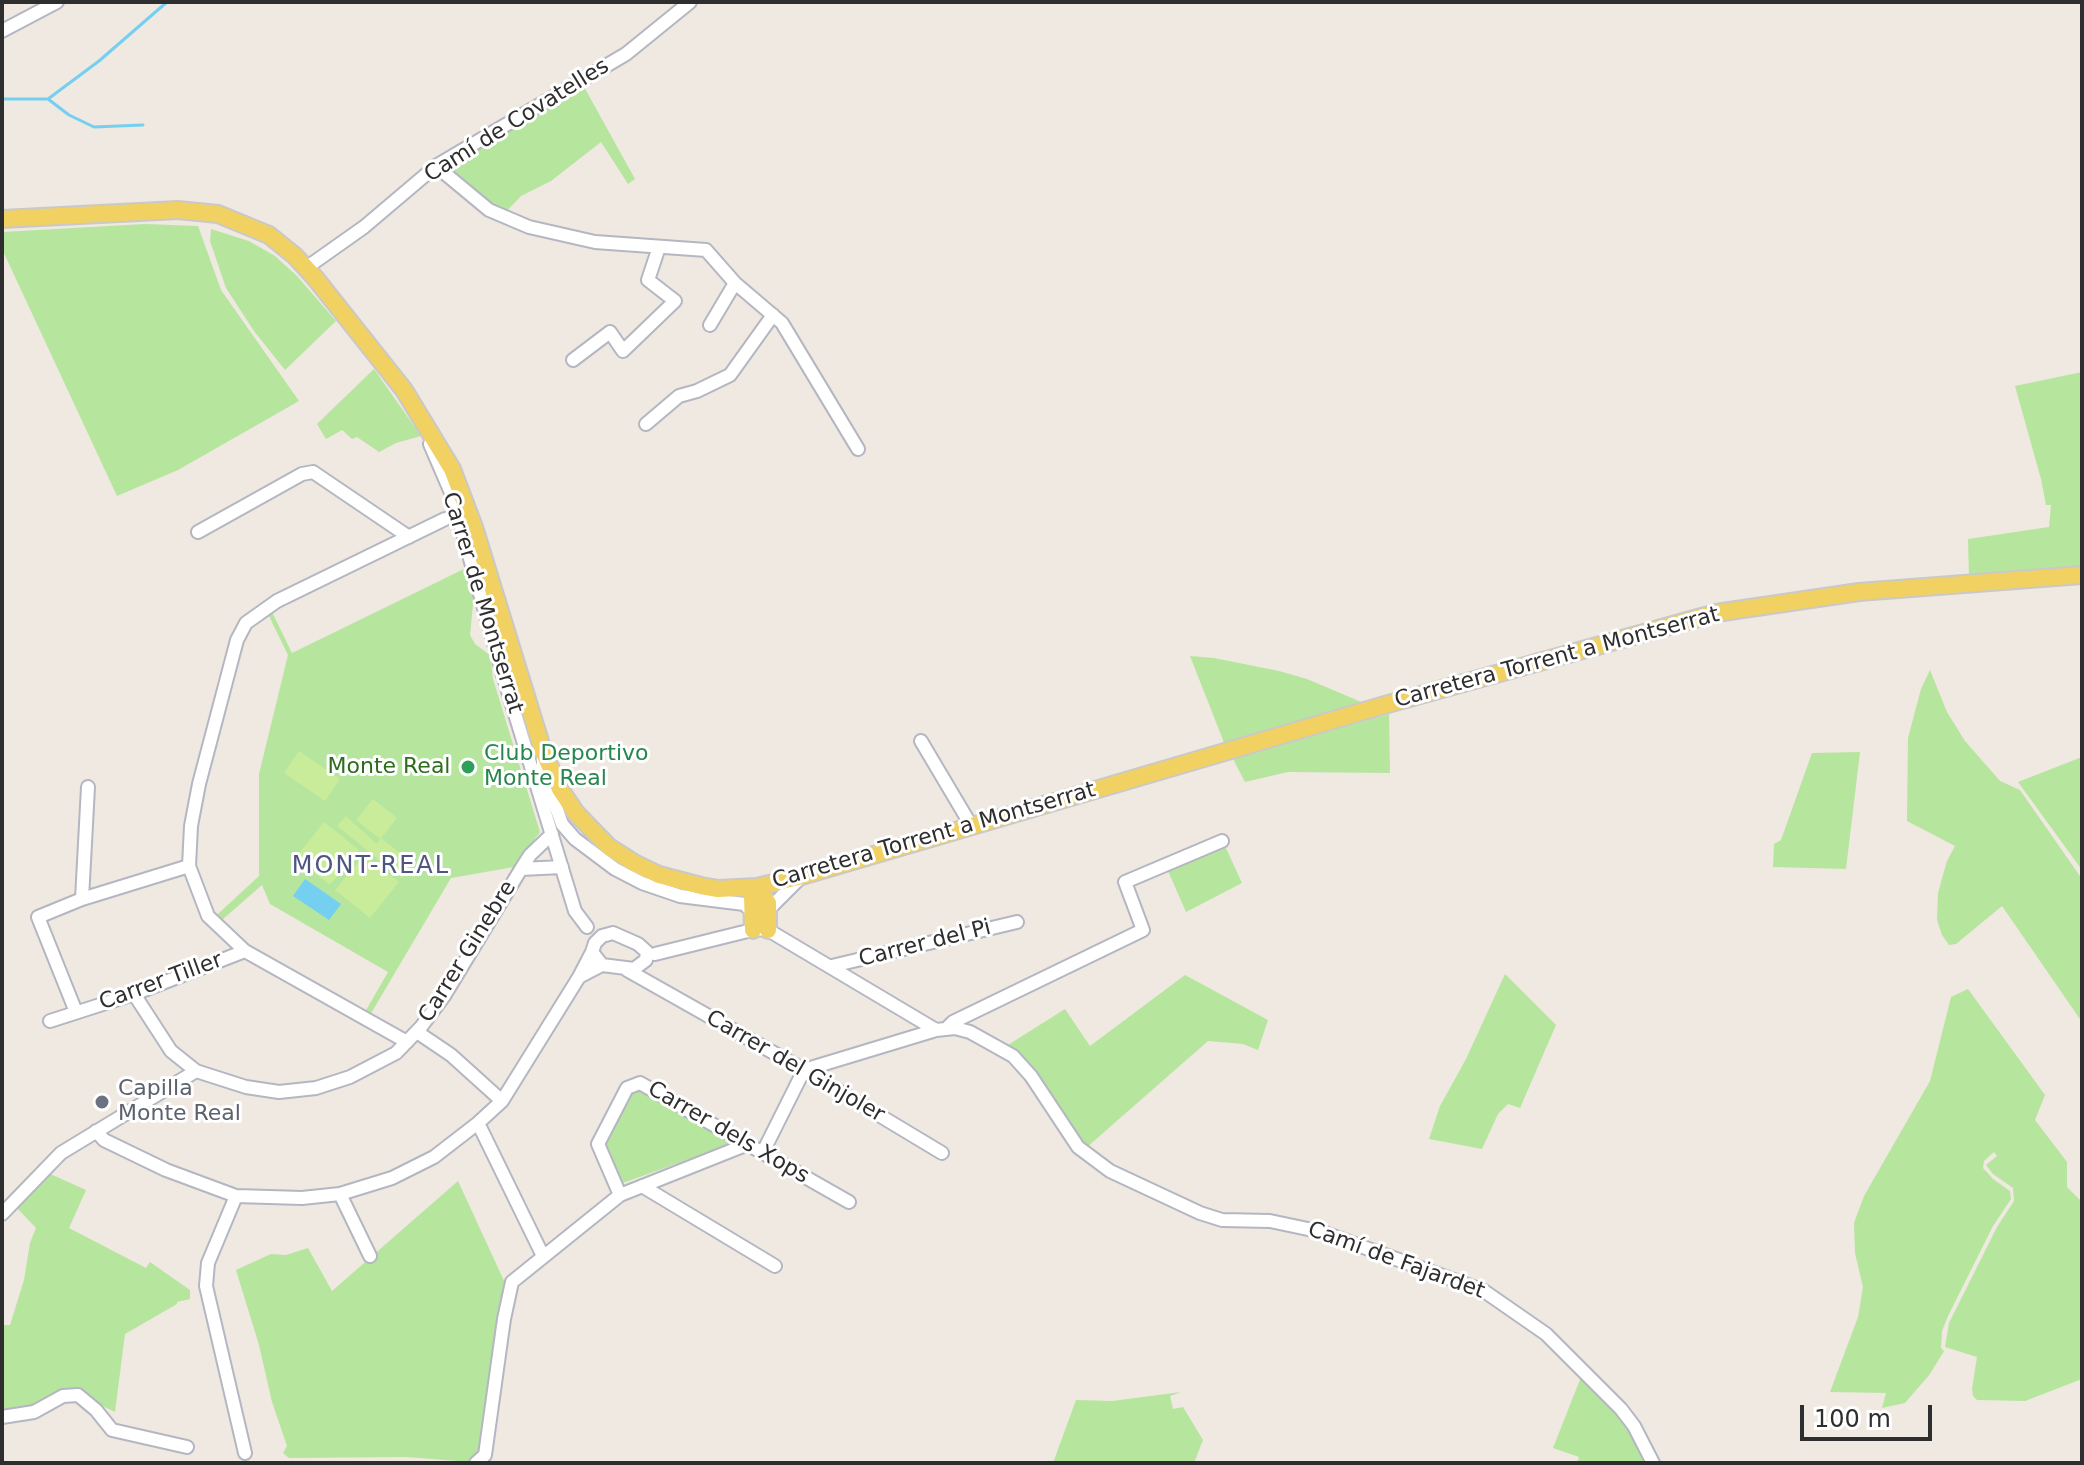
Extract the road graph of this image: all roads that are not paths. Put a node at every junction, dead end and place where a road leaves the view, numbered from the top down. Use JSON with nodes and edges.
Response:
{"nodes":[{"id":1,"x":57,"y":2,"type":"edge"},
{"id":2,"x":690,"y":2,"type":"edge"},
{"id":3,"x":2,"y":31,"type":"edge"},
{"id":4,"x":436,"y":166,"type":"junction"},
{"id":5,"x":2,"y":219,"type":"edge"},
{"id":6,"x":659,"y":247,"type":"junction"},
{"id":7,"x":306,"y":268,"type":"junction"},
{"id":8,"x":735,"y":283,"type":"junction"},
{"id":9,"x":773,"y":315,"type":"junction"},
{"id":10,"x":710,"y":325,"type":"dead end"},
{"id":11,"x":573,"y":360,"type":"dead end"},
{"id":12,"x":421,"y":416,"type":"junction"},
{"id":13,"x":646,"y":424,"type":"dead end"},
{"id":14,"x":858,"y":449,"type":"dead end"},
{"id":15,"x":455,"y":506,"type":"junction"},
{"id":16,"x":445,"y":519,"type":"junction"},
{"id":17,"x":460,"y":522,"type":"junction"},
{"id":18,"x":198,"y":532,"type":"dead end"},
{"id":19,"x":409,"y":537,"type":"junction"},
{"id":20,"x":2082,"y":575,"type":"edge"},
{"id":21,"x":921,"y":741,"type":"dead end"},
{"id":22,"x":542,"y":749,"type":"junction"},
{"id":23,"x":88,"y":787,"type":"dead end"},
{"id":24,"x":972,"y":827,"type":"junction"},
{"id":25,"x":552,"y":834,"type":"junction"},
{"id":26,"x":1222,"y":841,"type":"dead end"},
{"id":27,"x":189,"y":866,"type":"junction"},
{"id":28,"x":562,"y":867,"type":"junction"},
{"id":29,"x":521,"y":869,"type":"junction"},
{"id":30,"x":802,"y":876,"type":"junction"},
{"id":31,"x":757,"y":887,"type":"junction"},
{"id":32,"x":82,"y":899,"type":"junction"},
{"id":33,"x":760,"y":910,"type":"junction"},
{"id":34,"x":1017,"y":922,"type":"dead end"},
{"id":35,"x":587,"y":927,"type":"junction"},
{"id":36,"x":759,"y":930,"type":"junction"},
{"id":37,"x":607,"y":935,"type":"junction"},
{"id":38,"x":594,"y":948,"type":"junction"},
{"id":39,"x":245,"y":951,"type":"junction"},
{"id":40,"x":643,"y":960,"type":"junction"},
{"id":41,"x":602,"y":965,"type":"junction"},
{"id":42,"x":832,"y":966,"type":"junction"},
{"id":43,"x":579,"y":977,"type":"junction"},
{"id":44,"x":134,"y":994,"type":"junction"},
{"id":45,"x":76,"y":1012,"type":"junction"},
{"id":46,"x":50,"y":1021,"type":"dead end"},
{"id":47,"x":941,"y":1029,"type":"junction"},
{"id":48,"x":417,"y":1032,"type":"junction"},
{"id":49,"x":407,"y":1042,"type":"junction"},
{"id":50,"x":804,"y":1070,"type":"junction"},
{"id":51,"x":196,"y":1071,"type":"junction"},
{"id":52,"x":502,"y":1101,"type":"junction"},
{"id":53,"x":478,"y":1123,"type":"junction"},
{"id":54,"x":92,"y":1134,"type":"junction"},
{"id":55,"x":748,"y":1144,"type":"junction"},
{"id":56,"x":763,"y":1152,"type":"junction"},
{"id":57,"x":942,"y":1153,"type":"dead end"},
{"id":58,"x":642,"y":1186,"type":"junction"},
{"id":59,"x":340,"y":1194,"type":"junction"},
{"id":60,"x":620,"y":1195,"type":"junction"},
{"id":61,"x":236,"y":1196,"type":"junction"},
{"id":62,"x":849,"y":1202,"type":"dead end"},
{"id":63,"x":2,"y":1214,"type":"edge"},
{"id":64,"x":370,"y":1256,"type":"dead end"},
{"id":65,"x":543,"y":1256,"type":"junction"},
{"id":66,"x":775,"y":1266,"type":"dead end"},
{"id":67,"x":2,"y":1417,"type":"edge"},
{"id":68,"x":187,"y":1447,"type":"dead end"},
{"id":69,"x":245,"y":1453,"type":"dead end"},
{"id":70,"x":476,"y":1463,"type":"edge"},
{"id":71,"x":1653,"y":1463,"type":"edge"}],
"edges":[{"from":1,"to":3,"type":"street"},
{"from":2,"to":4,"type":"street","name":"Camí de Covatelles"},
{"from":4,"to":6,"type":"street"},
{"from":4,"to":7,"type":"street","name":"Camí de Covatelles"},
{"from":5,"to":7,"type":"main road","name":"Carretera Torrent a Montserrat"},
{"from":6,"to":8,"type":"street"},
{"from":6,"to":11,"type":"street"},
{"from":7,"to":12,"type":"main road","name":"Carretera Torrent a Montserrat"},
{"from":8,"to":9,"type":"street"},
{"from":8,"to":10,"type":"street"},
{"from":9,"to":13,"type":"street"},
{"from":9,"to":14,"type":"street"},
{"from":12,"to":15,"type":"street","name":"Carrer de Montserrat"},
{"from":12,"to":22,"type":"main road","name":"Carretera Torrent a Montserrat"},
{"from":15,"to":16,"type":"street"},
{"from":15,"to":17,"type":"street","name":"Carrer de Montserrat"},
{"from":16,"to":17,"type":"street"},
{"from":16,"to":19,"type":"street"},
{"from":17,"to":25,"type":"street","name":"Carrer de Montserrat"},
{"from":18,"to":19,"type":"street"},
{"from":19,"to":27,"type":"street"},
{"from":20,"to":24,"type":"main road","name":"Carretera Torrent a Montserrat"},
{"from":21,"to":24,"type":"street"},
{"from":22,"to":31,"type":"main road","name":"Carretera Torrent a Montserrat"},
{"from":22,"to":33,"type":"street"},
{"from":23,"to":32,"type":"street"},
{"from":24,"to":30,"type":"main road","name":"Carretera Torrent a Montserrat"},
{"from":25,"to":28,"type":"street","name":"Carrer de Montserrat"},
{"from":25,"to":29,"type":"street","name":"Carrer Ginebre"},
{"from":26,"to":47,"type":"street"},
{"from":27,"to":32,"type":"street"},
{"from":27,"to":39,"type":"street"},
{"from":28,"to":29,"type":"street","name":"Carrer Ginebre"},
{"from":28,"to":35,"type":"street","name":"Carrer de Montserrat"},
{"from":29,"to":48,"type":"street","name":"Carrer Ginebre"},
{"from":30,"to":31,"type":"main road","name":"Carretera Torrent a Montserrat"},
{"from":30,"to":33,"type":"street"},
{"from":31,"to":33,"type":"main road"},
{"from":32,"to":45,"type":"street","name":"Carrer Tiller"},
{"from":33,"to":36,"type":"main road"},
{"from":34,"to":42,"type":"street","name":"Carrer del Pi"},
{"from":35,"to":37,"type":"street","name":"Carrer del Ginjoler"},
{"from":35,"to":38,"type":"street","name":"Carrer de Montserrat"},
{"from":36,"to":40,"type":"street"},
{"from":36,"to":42,"type":"street","name":"Camí de Fajardet"},
{"from":37,"to":38,"type":"street"},
{"from":37,"to":40,"type":"street","name":"Carrer del Ginjoler"},
{"from":38,"to":41,"type":"street","name":"Carrer de Montserrat"},
{"from":38,"to":43,"type":"street"},
{"from":39,"to":44,"type":"street","name":"Carrer Tiller"},
{"from":39,"to":49,"type":"street"},
{"from":40,"to":41,"type":"street"},
{"from":40,"to":50,"type":"street","name":"Carrer del Ginjoler"},
{"from":41,"to":43,"type":"street"},
{"from":42,"to":47,"type":"street","name":"Camí de Fajardet"},
{"from":43,"to":52,"type":"street"},
{"from":44,"to":45,"type":"street","name":"Carrer Tiller"},
{"from":44,"to":51,"type":"street","name":"Carrer Ginebre"},
{"from":45,"to":46,"type":"street","name":"Carrer Tiller"},
{"from":47,"to":50,"type":"street"},
{"from":47,"to":71,"type":"street","name":"Camí de Fajardet"},
{"from":48,"to":49,"type":"street","name":"Carrer Ginebre"},
{"from":48,"to":52,"type":"street"},
{"from":49,"to":51,"type":"street","name":"Carrer Ginebre"},
{"from":50,"to":56,"type":"street"},
{"from":50,"to":57,"type":"street","name":"Carrer del Ginjoler"},
{"from":51,"to":54,"type":"street"},
{"from":52,"to":53,"type":"street"},
{"from":53,"to":59,"type":"street"},
{"from":53,"to":65,"type":"street"},
{"from":54,"to":61,"type":"street"},
{"from":54,"to":63,"type":"street"},
{"from":55,"to":56,"type":"street","name":"Carrer dels Xops"},
{"from":55,"to":58,"type":"street"},
{"from":55,"to":60,"type":"street","name":"Carrer dels Xops"},
{"from":56,"to":62,"type":"street","name":"Carrer dels Xops"},
{"from":58,"to":60,"type":"street"},
{"from":58,"to":66,"type":"street"},
{"from":59,"to":61,"type":"street"},
{"from":59,"to":64,"type":"street"},
{"from":60,"to":65,"type":"street"},
{"from":61,"to":69,"type":"street"},
{"from":65,"to":70,"type":"street"},
{"from":67,"to":68,"type":"street"}]}
